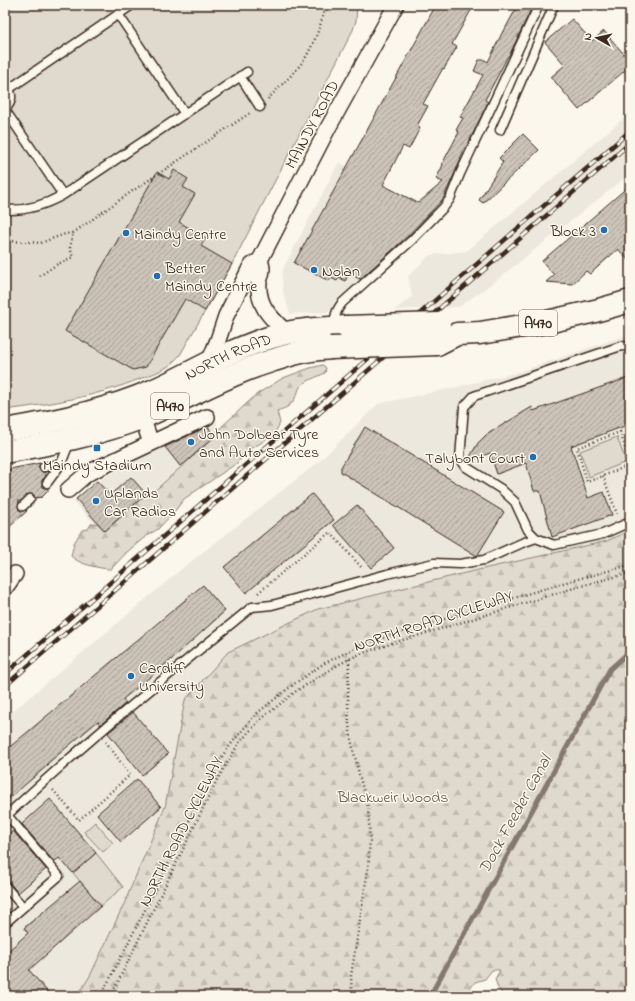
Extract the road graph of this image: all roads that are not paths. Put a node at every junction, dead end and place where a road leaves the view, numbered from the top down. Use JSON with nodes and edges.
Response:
{"nodes":[{"id":1,"x":132,"y":5,"type":"edge"},
{"id":2,"x":396,"y":5,"type":"edge"},
{"id":3,"x":539,"y":5,"type":"edge"},
{"id":4,"x":554,"y":5,"type":"edge"},
{"id":5,"x":118,"y":14,"type":"junction"},
{"id":6,"x":7,"y":87,"type":"edge"},
{"id":7,"x":260,"y":107,"type":"road end"},
{"id":8,"x":5,"y":110,"type":"edge"},
{"id":9,"x":185,"y":114,"type":"junction"},
{"id":10,"x":500,"y":130,"type":"dead end"},
{"id":11,"x":64,"y":195,"type":"junction"},
{"id":12,"x":5,"y":210,"type":"edge"},
{"id":13,"x":260,"y":260,"type":"junction"},
{"id":14,"x":630,"y":301,"type":"edge"},
{"id":15,"x":288,"y":333,"type":"junction"},
{"id":16,"x":337,"y":334,"type":"junction"},
{"id":17,"x":630,"y":347,"type":"edge"},
{"id":18,"x":209,"y":362,"type":"junction"},
{"id":19,"x":142,"y":417,"type":"junction"},
{"id":20,"x":207,"y":417,"type":"dead end"},
{"id":21,"x":5,"y":430,"type":"edge"},
{"id":22,"x":71,"y":439,"type":"junction"},
{"id":23,"x":151,"y":443,"type":"junction"},
{"id":24,"x":5,"y":452,"type":"edge"},
{"id":25,"x":61,"y":464,"type":"junction"},
{"id":26,"x":44,"y":467,"type":"dead end"},
{"id":27,"x":49,"y":478,"type":"dead end"},
{"id":28,"x":68,"y":490,"type":"dead end"},
{"id":29,"x":30,"y":499,"type":"dead end"},
{"id":30,"x":22,"y":506,"type":"dead end"},
{"id":31,"x":630,"y":522,"type":"edge"},
{"id":32,"x":536,"y":538,"type":"junction"},
{"id":33,"x":15,"y":574,"type":"dead end"},
{"id":34,"x":5,"y":588,"type":"edge"},
{"id":35,"x":6,"y":816,"type":"edge"},
{"id":36,"x":5,"y":886,"type":"edge"},
{"id":37,"x":23,"y":907,"type":"junction"},
{"id":38,"x":5,"y":923,"type":"edge"}],
"edges":[{"from":1,"to":5,"type":"lane"},
{"from":2,"to":13,"type":"street","name":"MAINDY ROAD"},
{"from":3,"to":16,"type":"lane"},
{"from":4,"to":10,"type":"lane"},
{"from":5,"to":6,"type":"lane"},
{"from":5,"to":9,"type":"lane"},
{"from":6,"to":8,"type":"lane"},
{"from":7,"to":9,"type":"lane"},
{"from":8,"to":11,"type":"lane"},
{"from":9,"to":11,"type":"lane"},
{"from":11,"to":12,"type":"lane"},
{"from":13,"to":15,"type":"street","name":"MAINDY ROAD"},
{"from":13,"to":18,"type":"street","name":"MAINDY ROAD"},
{"from":14,"to":16,"type":"main road","name":"NORTH ROAD","number":"A470","bridge":true},
{"from":15,"to":16,"type":"main road","name":"NORTH ROAD","number":"A470"},
{"from":15,"to":18,"type":"main road","name":"NORTH ROAD","number":"A470"},
{"from":16,"to":19,"type":"main road","name":"NORTH ROAD","number":"A470"},
{"from":17,"to":32,"type":"lane"},
{"from":18,"to":21,"type":"main road","name":"NORTH ROAD","number":"A470"},
{"from":19,"to":22,"type":"main road","name":"NORTH ROAD","number":"A470"},
{"from":19,"to":23,"type":"street"},
{"from":20,"to":23,"type":"street"},
{"from":22,"to":24,"type":"main road","name":"NORTH ROAD","number":"A470"},
{"from":22,"to":25,"type":"lane"},
{"from":23,"to":28,"type":"street"},
{"from":25,"to":26,"type":"lane"},
{"from":25,"to":27,"type":"lane"},
{"from":29,"to":30,"type":"lane"},
{"from":31,"to":32,"type":"lane"},
{"from":32,"to":35,"type":"lane"},
{"from":33,"to":34,"type":"street"},
{"from":35,"to":37,"type":"lane"},
{"from":36,"to":37,"type":"lane"},
{"from":37,"to":38,"type":"lane"}]}
